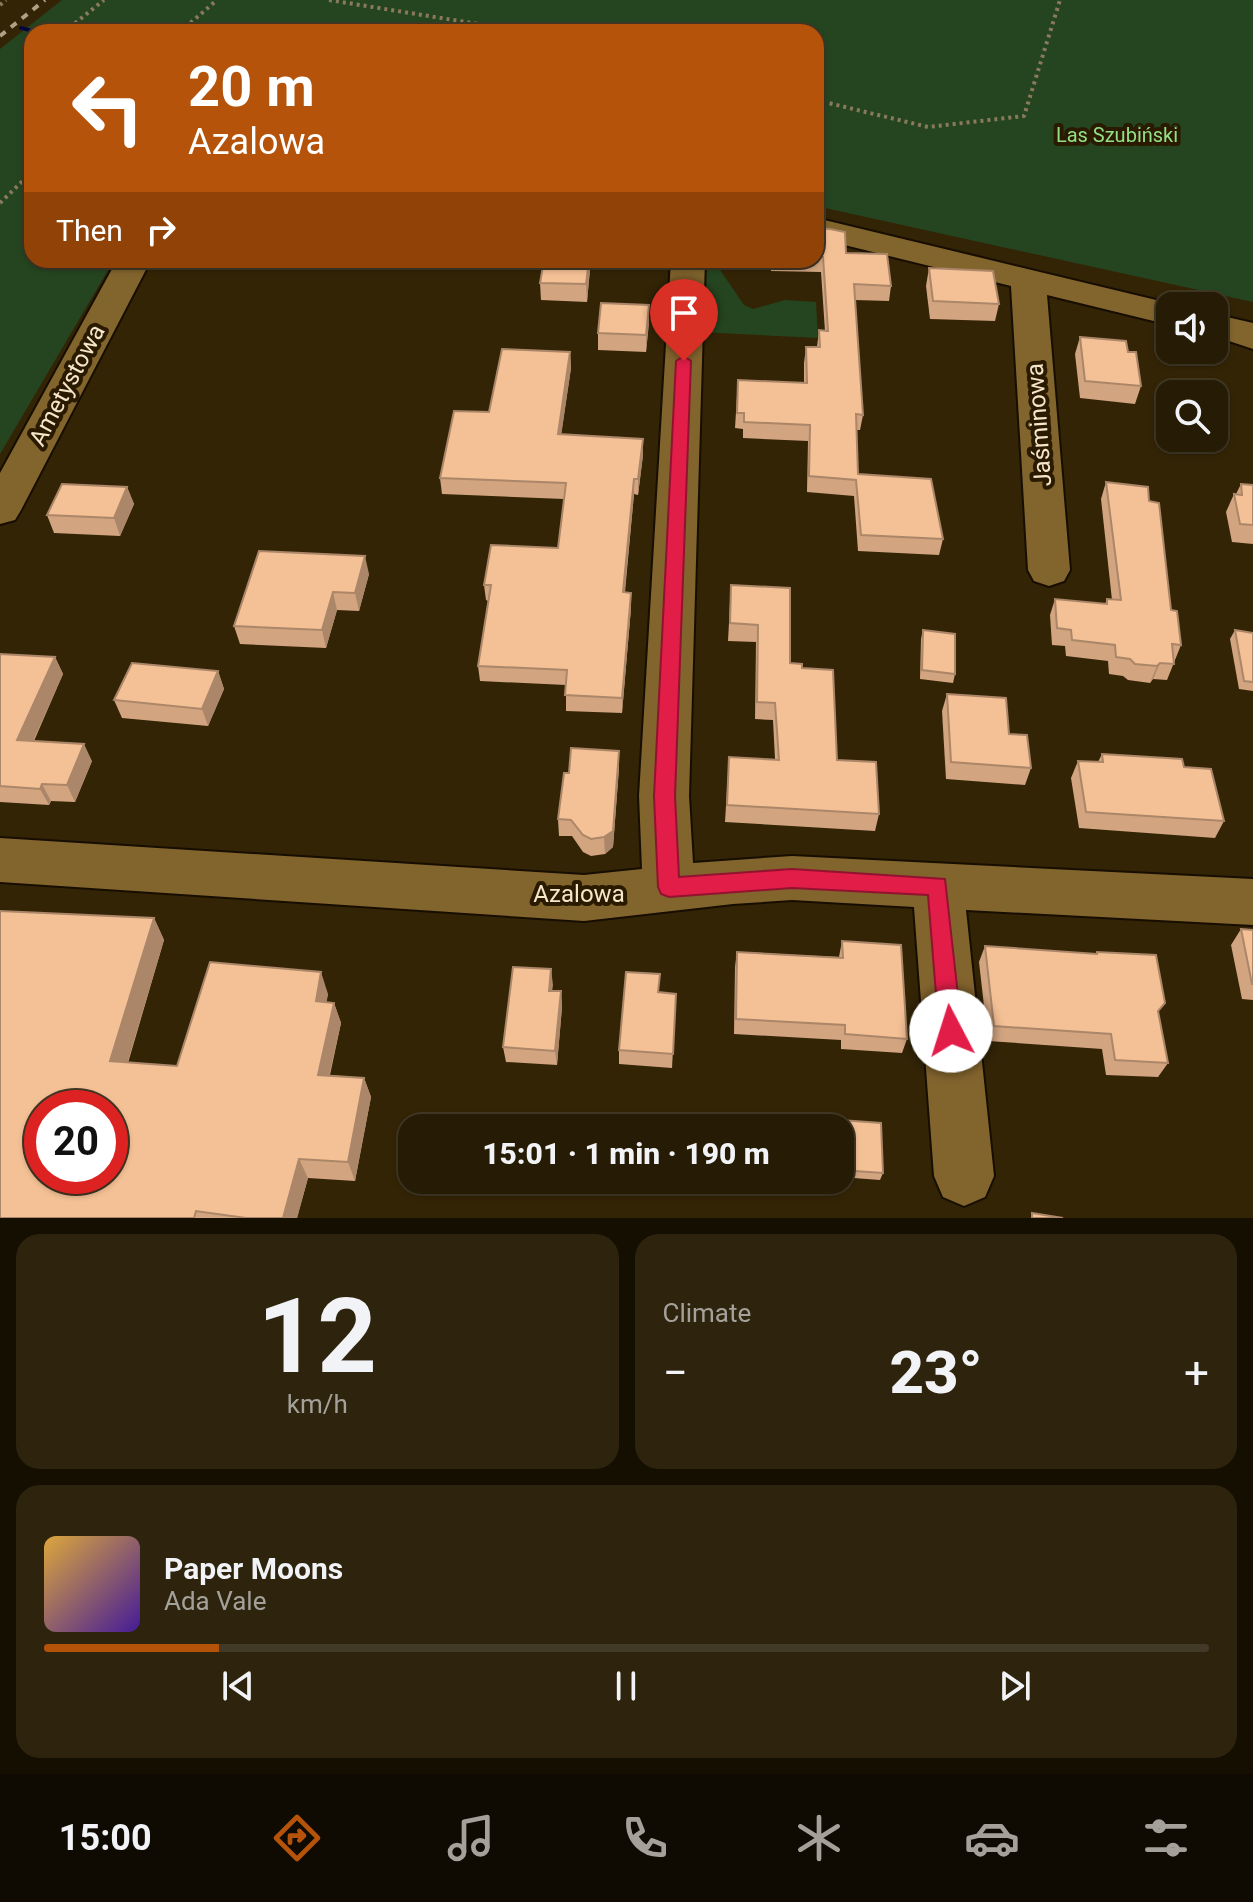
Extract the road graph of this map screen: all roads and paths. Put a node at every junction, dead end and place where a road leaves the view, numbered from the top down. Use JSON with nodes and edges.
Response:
{"nodes":[{"id":1,"x":6,"y":0,"type":"edge"},
{"id":2,"x":104,"y":0,"type":"edge"},
{"id":3,"x":217,"y":0,"type":"edge"},
{"id":4,"x":329,"y":0,"type":"edge"},
{"id":5,"x":1060,"y":0,"type":"edge"},
{"id":6,"x":0,"y":5,"type":"edge"},
{"id":7,"x":74,"y":24,"type":"edge"},
{"id":8,"x":189,"y":24,"type":"edge"},
{"id":9,"x":478,"y":24,"type":"edge"},
{"id":10,"x":824,"y":102,"type":"edge"},
{"id":11,"x":24,"y":180,"type":"edge"},
{"id":12,"x":0,"y":203,"type":"edge"},
{"id":13,"x":824,"y":230,"type":"edge"},
{"id":14,"x":130,"y":268,"type":"edge"},
{"id":15,"x":688,"y":268,"type":"edge"},
{"id":16,"x":1028,"y":281,"type":"junction"},
{"id":17,"x":1156,"y":311,"type":"edge"},
{"id":18,"x":1228,"y":328,"type":"edge"},
{"id":19,"x":1253,"y":338,"type":"edge"},
{"id":20,"x":0,"y":510,"type":"edge"},
{"id":21,"x":1049,"y":570,"type":"dead end"},
{"id":22,"x":0,"y":860,"type":"edge"},
{"id":23,"x":938,"y":886,"type":"junction"},
{"id":24,"x":669,"y":887,"type":"junction"},
{"id":25,"x":1253,"y":902,"type":"edge"},
{"id":26,"x":964,"y":1176,"type":"dead end"}],
"edges":[{"from":1,"to":6,"type":"path"},
{"from":2,"to":7,"type":"path"},
{"from":3,"to":8,"type":"path"},
{"from":4,"to":9,"type":"path"},
{"from":5,"to":10,"type":"path"},
{"from":11,"to":12,"type":"path"},
{"from":13,"to":16,"type":"street"},
{"from":14,"to":20,"type":"street","name":"Ametystowa"},
{"from":15,"to":24,"type":"street"},
{"from":16,"to":17,"type":"street"},
{"from":16,"to":21,"type":"street","name":"Jaśminowa"},
{"from":18,"to":19,"type":"street"},
{"from":22,"to":24,"type":"street","name":"Azalowa"},
{"from":23,"to":24,"type":"street","name":"Azalowa"},
{"from":23,"to":25,"type":"street","name":"Azalowa"},
{"from":23,"to":26,"type":"street"}]}
